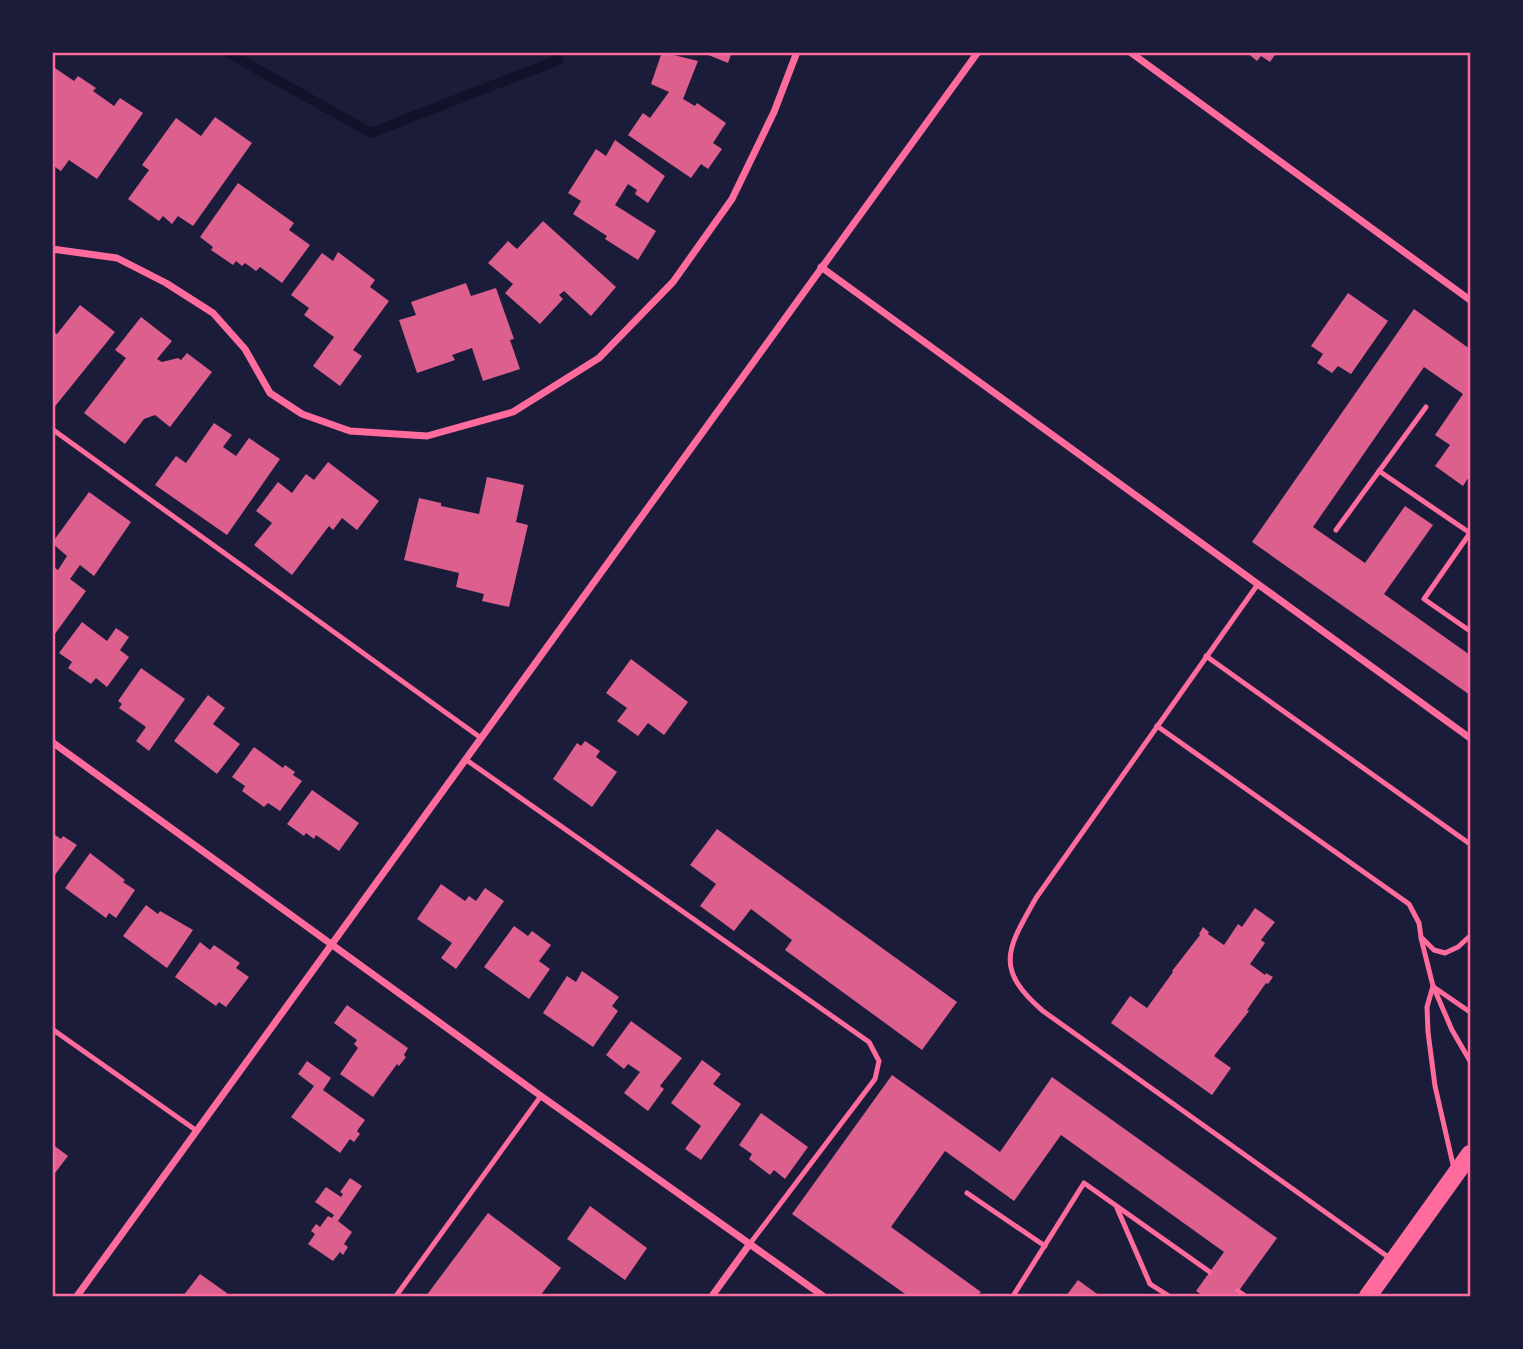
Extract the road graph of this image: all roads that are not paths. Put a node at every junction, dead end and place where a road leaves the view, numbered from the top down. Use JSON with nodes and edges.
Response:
{"nodes":[{"id":1,"x":797,"y":52,"type":"edge"},
{"id":2,"x":978,"y":52,"type":"edge"},
{"id":3,"x":1129,"y":52,"type":"edge"},
{"id":4,"x":52,"y":249,"type":"edge"},
{"id":5,"x":821,"y":267,"type":"junction"},
{"id":6,"x":1471,"y":300,"type":"edge"},
{"id":7,"x":1426,"y":407,"type":"dead end"},
{"id":8,"x":52,"y":429,"type":"edge"},
{"id":9,"x":1379,"y":471,"type":"junction"},
{"id":10,"x":1336,"y":530,"type":"dead end"},
{"id":11,"x":1470,"y":533,"type":"edge"},
{"id":12,"x":1258,"y":584,"type":"junction"},
{"id":13,"x":1471,"y":631,"type":"edge"},
{"id":14,"x":1206,"y":656,"type":"junction"},
{"id":15,"x":1157,"y":726,"type":"junction"},
{"id":16,"x":481,"y":738,"type":"junction"},
{"id":17,"x":1471,"y":738,"type":"edge"},
{"id":18,"x":52,"y":742,"type":"edge"},
{"id":19,"x":466,"y":760,"type":"junction"},
{"id":20,"x":1471,"y":844,"type":"edge"},
{"id":21,"x":1471,"y":936,"type":"edge"},
{"id":22,"x":1421,"y":937,"type":"junction"},
{"id":23,"x":332,"y":945,"type":"junction"},
{"id":24,"x":1433,"y":986,"type":"junction"},
{"id":25,"x":1471,"y":1012,"type":"edge"},
{"id":26,"x":52,"y":1028,"type":"edge"},
{"id":27,"x":1471,"y":1061,"type":"edge"},
{"id":28,"x":541,"y":1096,"type":"junction"},
{"id":29,"x":197,"y":1131,"type":"junction"},
{"id":30,"x":1471,"y":1154,"type":"edge"},
{"id":31,"x":1455,"y":1175,"type":"junction"},
{"id":32,"x":967,"y":1193,"type":"dead end"},
{"id":33,"x":1117,"y":1208,"type":"junction"},
{"id":34,"x":749,"y":1245,"type":"junction"},
{"id":35,"x":1045,"y":1246,"type":"junction"},
{"id":36,"x":1394,"y":1261,"type":"junction"},
{"id":37,"x":1210,"y":1272,"type":"dead end"},
{"id":38,"x":1238,"y":1292,"type":"dead end"},
{"id":39,"x":77,"y":1297,"type":"edge"},
{"id":40,"x":396,"y":1297,"type":"edge"},
{"id":41,"x":712,"y":1297,"type":"edge"},
{"id":42,"x":823,"y":1297,"type":"edge"},
{"id":43,"x":1013,"y":1297,"type":"edge"},
{"id":44,"x":1169,"y":1297,"type":"edge"},
{"id":45,"x":1245,"y":1297,"type":"edge"},
{"id":46,"x":1368,"y":1297,"type":"edge"}],
"edges":[{"from":1,"to":4,"type":"street"},
{"from":2,"to":5,"type":"street"},
{"from":3,"to":6,"type":"street"},
{"from":5,"to":12,"type":"street"},
{"from":5,"to":16,"type":"street"},
{"from":7,"to":9,"type":"lane"},
{"from":8,"to":16,"type":"lane"},
{"from":9,"to":10,"type":"lane"},
{"from":9,"to":11,"type":"lane"},
{"from":11,"to":13,"type":"lane"},
{"from":12,"to":14,"type":"lane"},
{"from":12,"to":17,"type":"street"},
{"from":14,"to":15,"type":"lane"},
{"from":14,"to":20,"type":"lane"},
{"from":15,"to":22,"type":"lane"},
{"from":15,"to":36,"type":"lane"},
{"from":16,"to":19,"type":"street"},
{"from":18,"to":23,"type":"street"},
{"from":19,"to":23,"type":"street"},
{"from":19,"to":34,"type":"lane"},
{"from":21,"to":22,"type":"lane"},
{"from":22,"to":24,"type":"lane"},
{"from":23,"to":28,"type":"street"},
{"from":23,"to":29,"type":"street"},
{"from":24,"to":25,"type":"lane"},
{"from":24,"to":27,"type":"lane"},
{"from":24,"to":31,"type":"lane"},
{"from":26,"to":29,"type":"lane"},
{"from":28,"to":34,"type":"street"},
{"from":28,"to":40,"type":"lane"},
{"from":29,"to":39,"type":"street"},
{"from":30,"to":31,"type":"main road"},
{"from":31,"to":36,"type":"main road"},
{"from":32,"to":35,"type":"lane"},
{"from":33,"to":35,"type":"lane"},
{"from":33,"to":37,"type":"lane"},
{"from":33,"to":44,"type":"lane"},
{"from":34,"to":41,"type":"street"},
{"from":34,"to":42,"type":"street"},
{"from":35,"to":43,"type":"lane"},
{"from":36,"to":46,"type":"main road"},
{"from":38,"to":45,"type":"lane"}]}
